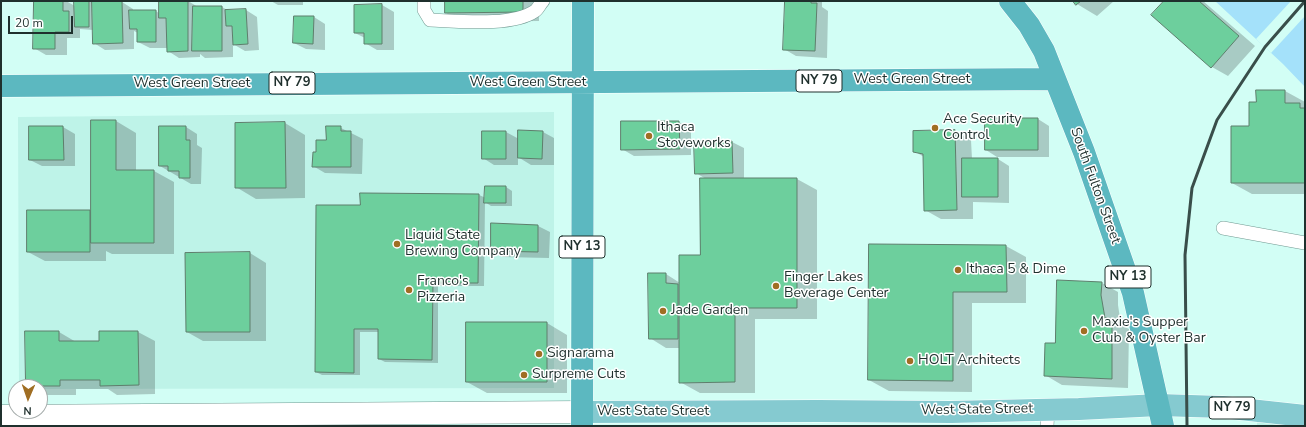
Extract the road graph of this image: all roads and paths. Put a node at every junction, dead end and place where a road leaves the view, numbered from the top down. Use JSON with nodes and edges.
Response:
{"nodes":[{"id":1,"x":424,"y":1,"type":"edge"},
{"id":2,"x":542,"y":1,"type":"edge"},
{"id":3,"x":583,"y":1,"type":"edge"},
{"id":4,"x":1010,"y":1,"type":"edge"},
{"id":5,"x":1055,"y":79,"type":"junction"},
{"id":6,"x":583,"y":83,"type":"junction"},
{"id":7,"x":1,"y":86,"type":"edge"},
{"id":8,"x":1223,"y":228,"type":"dead end"},
{"id":9,"x":1305,"y":243,"type":"edge"},
{"id":10,"x":1,"y":416,"type":"edge"},
{"id":11,"x":1161,"y":416,"type":"edge"},
{"id":12,"x":1305,"y":416,"type":"edge"},
{"id":13,"x":1047,"y":418,"type":"edge"},
{"id":14,"x":582,"y":419,"type":"edge"},
{"id":15,"x":324,"y":420,"type":"edge"}],
"edges":[{"from":1,"to":2,"type":"lane"},
{"from":3,"to":6,"type":"highway","number":"NY 13"},
{"from":4,"to":5,"type":"highway","name":"South Fulton Street","number":"NY 13"},
{"from":5,"to":6,"type":"highway","name":"West Green Street","number":"NY 79"},
{"from":5,"to":11,"type":"highway","name":"South Fulton Street","number":"NY 13"},
{"from":6,"to":7,"type":"highway","name":"West Green Street","number":"NY 79"},
{"from":6,"to":14,"type":"highway","number":"NY 13"},
{"from":8,"to":9,"type":"lane"},
{"from":10,"to":15,"type":"street","name":"West State Street"},
{"from":11,"to":12,"type":"main road","name":"West State Street","number":"NY 79"},
{"from":11,"to":13,"type":"main road","name":"West State Street"},
{"from":13,"to":14,"type":"main road","name":"West State Street"},
{"from":14,"to":15,"type":"street","name":"West State Street"}]}
